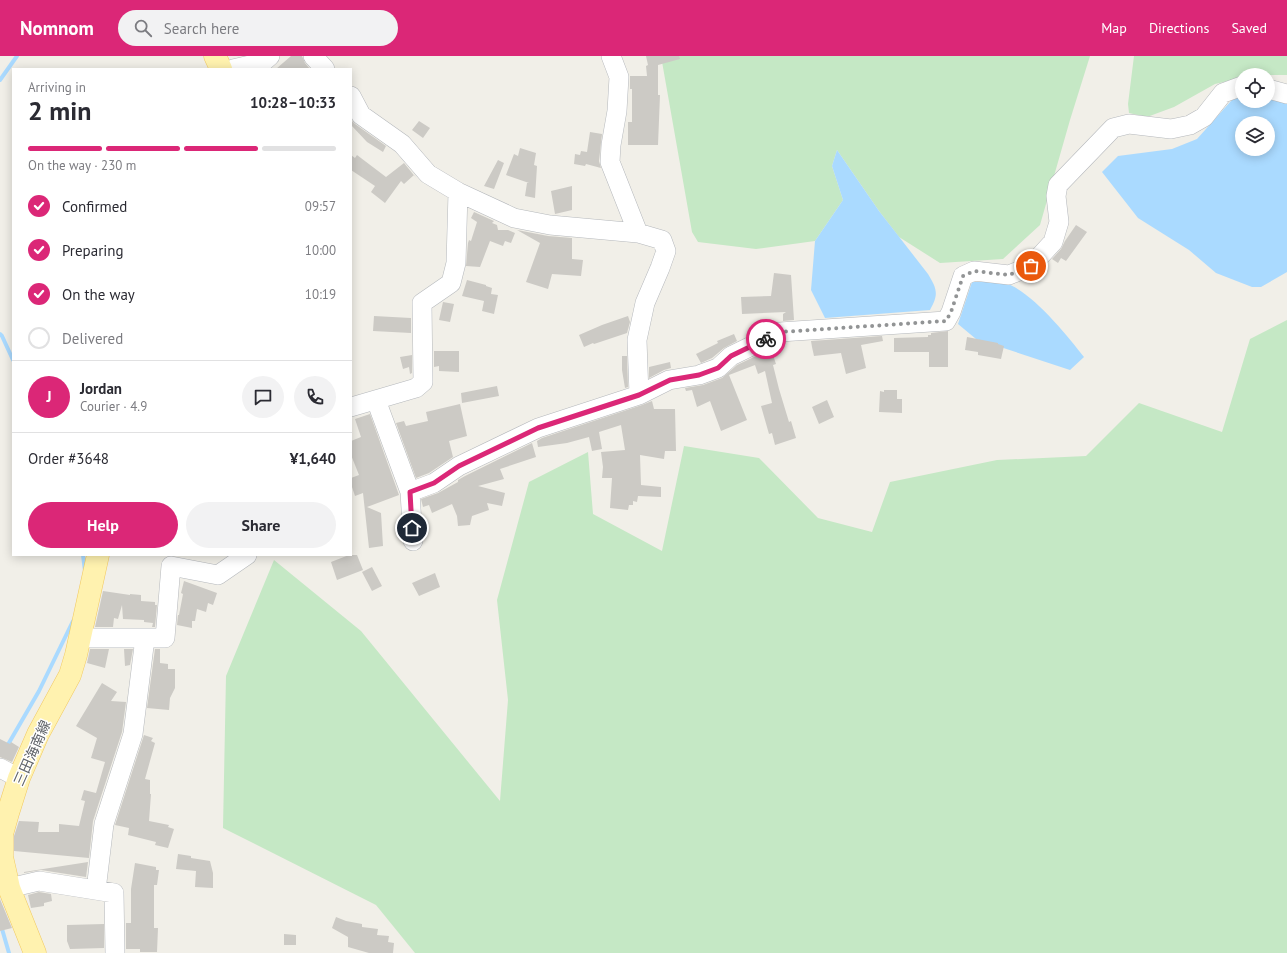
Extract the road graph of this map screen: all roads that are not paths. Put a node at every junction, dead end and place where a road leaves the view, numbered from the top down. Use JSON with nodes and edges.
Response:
{"nodes":[{"id":1,"x":215,"y":56,"type":"edge"},
{"id":2,"x":223,"y":56,"type":"edge"},
{"id":3,"x":270,"y":56,"type":"edge"},
{"id":4,"x":313,"y":56,"type":"edge"},
{"id":5,"x":611,"y":56,"type":"edge"},
{"id":6,"x":221,"y":68,"type":"edge"},
{"id":7,"x":222,"y":68,"type":"edge"},
{"id":8,"x":237,"y":68,"type":"edge"},
{"id":9,"x":324,"y":68,"type":"edge"},
{"id":10,"x":1235,"y":89,"type":"edge"},
{"id":11,"x":1275,"y":91,"type":"edge"},
{"id":12,"x":1287,"y":94,"type":"edge"},
{"id":13,"x":352,"y":98,"type":"edge"},
{"id":14,"x":458,"y":192,"type":"junction"},
{"id":15,"x":638,"y":233,"type":"junction"},
{"id":16,"x":639,"y":395,"type":"junction"},
{"id":17,"x":376,"y":400,"type":"junction"},
{"id":18,"x":352,"y":407,"type":"edge"},
{"id":19,"x":410,"y":492,"type":"junction"},
{"id":20,"x":413,"y":541,"type":"dead end"},
{"id":21,"x":98,"y":556,"type":"edge"},
{"id":22,"x":245,"y":556,"type":"edge"},
{"id":23,"x":80,"y":638,"type":"junction"},
{"id":24,"x":145,"y":638,"type":"junction"},
{"id":25,"x":0,"y":768,"type":"edge"},
{"id":26,"x":20,"y":778,"type":"junction"},
{"id":27,"x":8,"y":888,"type":"junction"},
{"id":28,"x":96,"y":890,"type":"junction"},
{"id":29,"x":35,"y":953,"type":"edge"},
{"id":30,"x":115,"y":953,"type":"edge"}],
"edges":[{"from":1,"to":6,"type":"main road"},
{"from":2,"to":7,"type":"main road"},
{"from":3,"to":8,"type":"street"},
{"from":4,"to":9,"type":"street"},
{"from":5,"to":15,"type":"street"},
{"from":10,"to":16,"type":"street"},
{"from":11,"to":12,"type":"street"},
{"from":13,"to":14,"type":"street"},
{"from":14,"to":15,"type":"street"},
{"from":14,"to":17,"type":"street"},
{"from":15,"to":16,"type":"street"},
{"from":16,"to":19,"type":"street"},
{"from":17,"to":18,"type":"street"},
{"from":17,"to":19,"type":"street"},
{"from":19,"to":20,"type":"street"},
{"from":21,"to":23,"type":"main road","name":"三田海南線"},
{"from":22,"to":24,"type":"street"},
{"from":23,"to":24,"type":"street"},
{"from":23,"to":26,"type":"main road","name":"三田海南線"},
{"from":24,"to":28,"type":"street"},
{"from":25,"to":26,"type":"street"},
{"from":26,"to":27,"type":"main road","name":"三田海南線"},
{"from":27,"to":28,"type":"street"},
{"from":27,"to":29,"type":"main road","name":"三田海南線"},
{"from":28,"to":30,"type":"street"}]}
